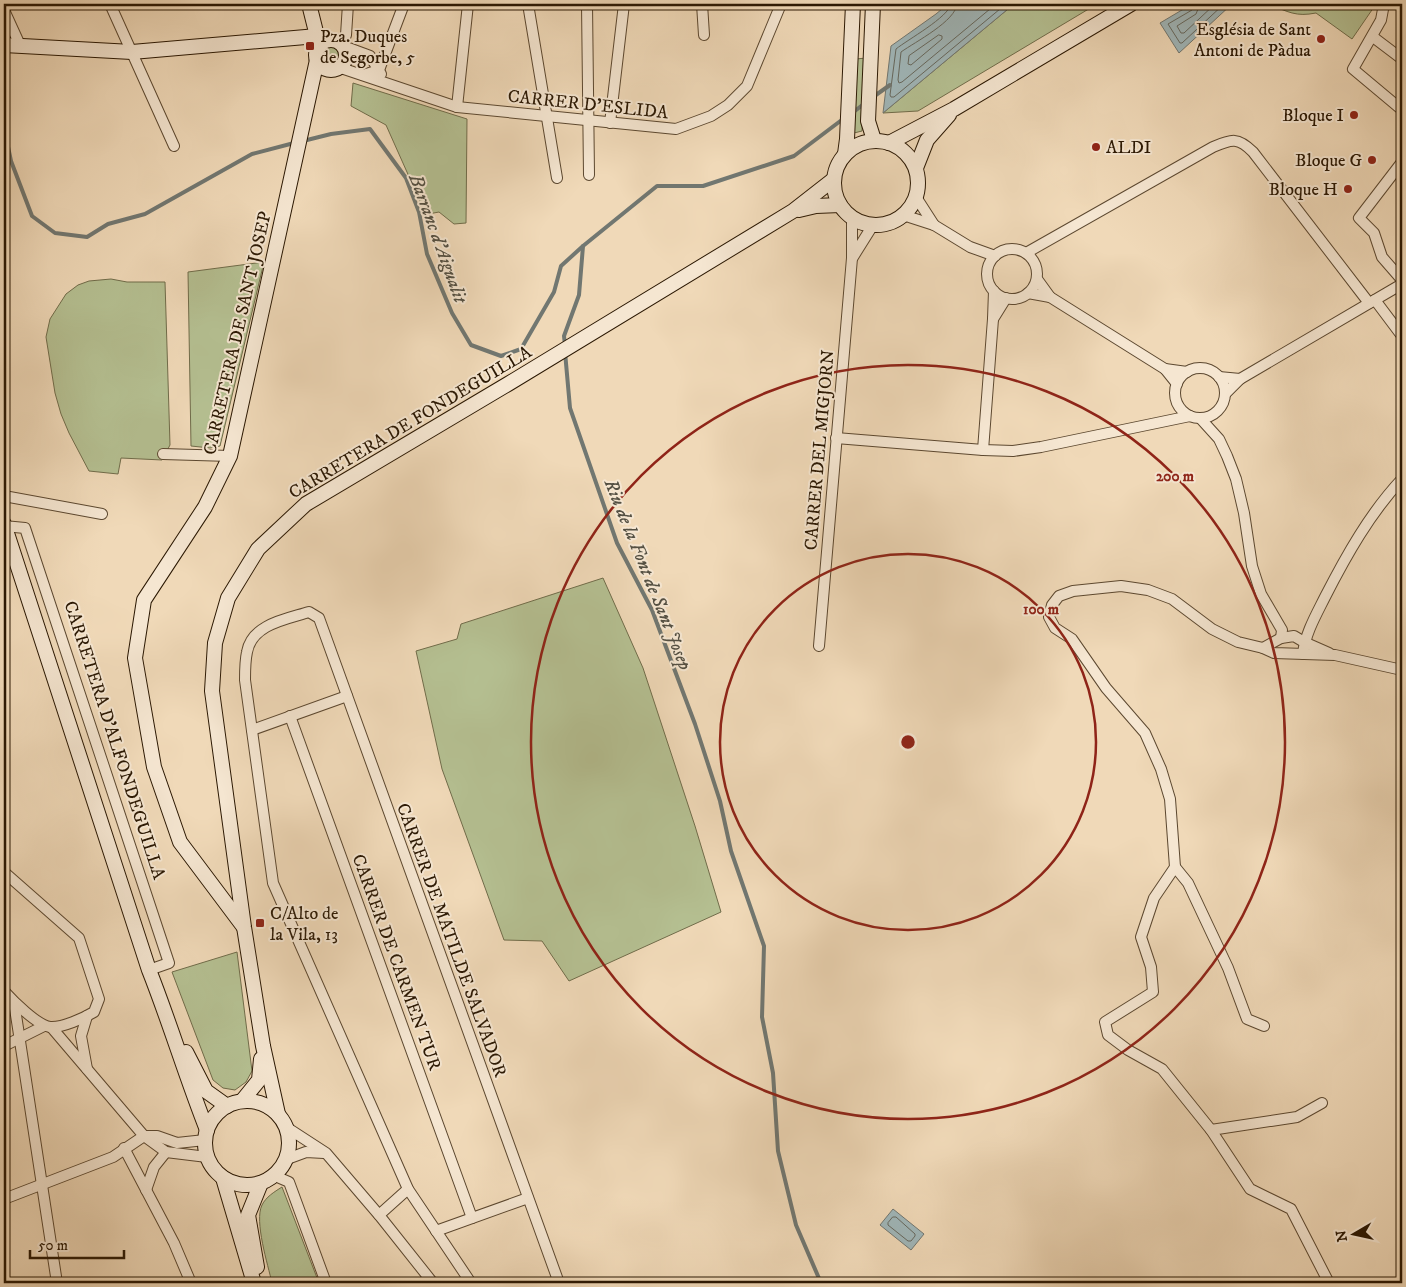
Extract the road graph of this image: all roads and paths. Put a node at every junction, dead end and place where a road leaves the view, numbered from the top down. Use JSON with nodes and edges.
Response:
{"nodes":[{"id":1,"x":110,"y":4,"type":"edge"},
{"id":2,"x":309,"y":4,"type":"edge"},
{"id":3,"x":348,"y":4,"type":"edge"},
{"id":4,"x":404,"y":4,"type":"edge"},
{"id":5,"x":468,"y":4,"type":"edge"},
{"id":6,"x":528,"y":4,"type":"edge"},
{"id":7,"x":587,"y":4,"type":"edge"},
{"id":8,"x":624,"y":4,"type":"edge"},
{"id":9,"x":702,"y":4,"type":"edge"},
{"id":10,"x":781,"y":4,"type":"edge"},
{"id":11,"x":852,"y":4,"type":"edge"},
{"id":12,"x":873,"y":4,"type":"edge"},
{"id":13,"x":1131,"y":4,"type":"edge"},
{"id":14,"x":1384,"y":4,"type":"edge"},
{"id":15,"x":4,"y":10,"type":"edge"},
{"id":16,"x":704,"y":35,"type":"dead end"},
{"id":17,"x":1373,"y":37,"type":"junction"},
{"id":18,"x":319,"y":39,"type":"junction"},
{"id":19,"x":4,"y":44,"type":"edge"},
{"id":20,"x":20,"y":45,"type":"junction"},
{"id":21,"x":342,"y":45,"type":"junction"},
{"id":22,"x":132,"y":52,"type":"junction"},
{"id":23,"x":1402,"y":59,"type":"edge"},
{"id":24,"x":317,"y":60,"type":"junction"},
{"id":25,"x":338,"y":67,"type":"junction"},
{"id":26,"x":379,"y":70,"type":"junction"},
{"id":27,"x":362,"y":76,"type":"junction"},
{"id":28,"x":387,"y":84,"type":"junction"},
{"id":29,"x":457,"y":107,"type":"junction"},
{"id":30,"x":954,"y":109,"type":"junction"},
{"id":31,"x":1402,"y":110,"type":"edge"},
{"id":32,"x":546,"y":116,"type":"junction"},
{"id":33,"x":589,"y":121,"type":"junction"},
{"id":34,"x":610,"y":123,"type":"junction"},
{"id":35,"x":874,"y":140,"type":"junction"},
{"id":36,"x":889,"y":142,"type":"junction"},
{"id":37,"x":174,"y":146,"type":"dead end"},
{"id":38,"x":844,"y":154,"type":"junction"},
{"id":39,"x":1402,"y":162,"type":"edge"},
{"id":40,"x":916,"y":168,"type":"junction"},
{"id":41,"x":589,"y":175,"type":"dead end"},
{"id":42,"x":557,"y":178,"type":"dead end"},
{"id":43,"x":834,"y":179,"type":"junction"},
{"id":44,"x":916,"y":197,"type":"junction"},
{"id":45,"x":840,"y":205,"type":"junction"},
{"id":46,"x":793,"y":211,"type":"junction"},
{"id":47,"x":904,"y":215,"type":"junction"},
{"id":48,"x":852,"y":218,"type":"junction"},
{"id":49,"x":873,"y":225,"type":"junction"},
{"id":50,"x":934,"y":225,"type":"junction"},
{"id":51,"x":1048,"y":241,"type":"junction"},
{"id":52,"x":970,"y":247,"type":"junction"},
{"id":53,"x":1026,"y":253,"type":"junction"},
{"id":54,"x":995,"y":256,"type":"junction"},
{"id":55,"x":852,"y":258,"type":"junction"},
{"id":56,"x":1034,"y":262,"type":"junction"},
{"id":57,"x":988,"y":268,"type":"junction"},
{"id":58,"x":1037,"y":279,"type":"junction"},
{"id":59,"x":1402,"y":282,"type":"edge"},
{"id":60,"x":994,"y":291,"type":"junction"},
{"id":61,"x":1028,"y":293,"type":"junction"},
{"id":62,"x":1050,"y":297,"type":"junction"},
{"id":63,"x":1006,"y":298,"type":"junction"},
{"id":64,"x":1372,"y":302,"type":"junction"},
{"id":65,"x":993,"y":319,"type":"junction"},
{"id":66,"x":1402,"y":336,"type":"edge"},
{"id":67,"x":1165,"y":369,"type":"junction"},
{"id":68,"x":1187,"y":372,"type":"junction"},
{"id":69,"x":1219,"y":377,"type":"junction"},
{"id":70,"x":1240,"y":378,"type":"junction"},
{"id":71,"x":1176,"y":384,"type":"junction"},
{"id":72,"x":1225,"y":394,"type":"junction"},
{"id":73,"x":1178,"y":406,"type":"junction"},
{"id":74,"x":1215,"y":412,"type":"junction"},
{"id":75,"x":1195,"y":417,"type":"junction"},
{"id":76,"x":1160,"y":423,"type":"junction"},
{"id":77,"x":836,"y":438,"type":"junction"},
{"id":78,"x":1218,"y":439,"type":"junction"},
{"id":79,"x":983,"y":450,"type":"junction"},
{"id":80,"x":163,"y":454,"type":"dead end"},
{"id":81,"x":230,"y":456,"type":"junction"},
{"id":82,"x":1402,"y":479,"type":"edge"},
{"id":83,"x":4,"y":496,"type":"edge"},
{"id":84,"x":102,"y":514,"type":"dead end"},
{"id":85,"x":4,"y":525,"type":"edge"},
{"id":86,"x":1287,"y":637,"type":"junction"},
{"id":87,"x":1304,"y":642,"type":"junction"},
{"id":88,"x":819,"y":646,"type":"dead end"},
{"id":89,"x":1264,"y":648,"type":"junction"},
{"id":90,"x":1274,"y":653,"type":"junction"},
{"id":91,"x":1300,"y":654,"type":"junction"},
{"id":92,"x":1335,"y":655,"type":"junction"},
{"id":93,"x":1402,"y":670,"type":"edge"},
{"id":94,"x":347,"y":696,"type":"junction"},
{"id":95,"x":290,"y":716,"type":"junction"},
{"id":96,"x":252,"y":730,"type":"junction"},
{"id":97,"x":1175,"y":867,"type":"junction"},
{"id":98,"x":4,"y":872,"type":"edge"},
{"id":99,"x":244,"y":927,"type":"junction"},
{"id":100,"x":149,"y":970,"type":"junction"},
{"id":101,"x":4,"y":991,"type":"edge"},
{"id":102,"x":14,"y":1002,"type":"junction"},
{"id":103,"x":166,"y":1012,"type":"junction"},
{"id":104,"x":87,"y":1016,"type":"junction"},
{"id":105,"x":1264,"y":1026,"type":"dead end"},
{"id":106,"x":48,"y":1027,"type":"junction"},
{"id":107,"x":20,"y":1039,"type":"junction"},
{"id":108,"x":4,"y":1046,"type":"edge"},
{"id":109,"x":263,"y":1046,"type":"junction"},
{"id":110,"x":88,"y":1069,"type":"junction"},
{"id":111,"x":242,"y":1101,"type":"junction"},
{"id":112,"x":1322,"y":1103,"type":"dead end"},
{"id":113,"x":227,"y":1106,"type":"junction"},
{"id":114,"x":278,"y":1114,"type":"junction"},
{"id":115,"x":286,"y":1127,"type":"junction"},
{"id":116,"x":1211,"y":1130,"type":"junction"},
{"id":117,"x":206,"y":1135,"type":"junction"},
{"id":118,"x":144,"y":1136,"type":"junction"},
{"id":119,"x":124,"y":1148,"type":"junction"},
{"id":120,"x":166,"y":1152,"type":"junction"},
{"id":121,"x":326,"y":1154,"type":"junction"},
{"id":122,"x":208,"y":1157,"type":"junction"},
{"id":123,"x":287,"y":1159,"type":"junction"},
{"id":124,"x":275,"y":1176,"type":"junction"},
{"id":125,"x":223,"y":1178,"type":"junction"},
{"id":126,"x":42,"y":1184,"type":"junction"},
{"id":127,"x":260,"y":1184,"type":"junction"},
{"id":128,"x":408,"y":1189,"type":"junction"},
{"id":129,"x":146,"y":1190,"type":"junction"},
{"id":130,"x":528,"y":1198,"type":"junction"},
{"id":131,"x":4,"y":1199,"type":"edge"},
{"id":132,"x":378,"y":1215,"type":"junction"},
{"id":133,"x":472,"y":1218,"type":"junction"},
{"id":134,"x":436,"y":1232,"type":"junction"},
{"id":135,"x":57,"y":1283,"type":"edge"},
{"id":136,"x":191,"y":1283,"type":"edge"},
{"id":137,"x":254,"y":1283,"type":"edge"},
{"id":138,"x":260,"y":1283,"type":"edge"},
{"id":139,"x":326,"y":1283,"type":"edge"},
{"id":140,"x":433,"y":1283,"type":"edge"},
{"id":141,"x":471,"y":1283,"type":"edge"},
{"id":142,"x":559,"y":1283,"type":"edge"},
{"id":143,"x":1329,"y":1283,"type":"edge"}],
"edges":[{"from":1,"to":22,"type":"street"},
{"from":2,"to":18,"type":"main road"},
{"from":3,"to":21,"type":"street"},
{"from":4,"to":26,"type":"street"},
{"from":5,"to":29,"type":"street"},
{"from":6,"to":32,"type":"street"},
{"from":7,"to":33,"type":"street"},
{"from":8,"to":34,"type":"street"},
{"from":9,"to":16,"type":"street"},
{"from":10,"to":34,"type":"street","name":"CARRER D'ESLIDA"},
{"from":11,"to":38,"type":"main road"},
{"from":12,"to":35,"type":"main road"},
{"from":13,"to":30,"type":"main road"},
{"from":14,"to":17,"type":"street"},
{"from":15,"to":20,"type":"street"},
{"from":17,"to":23,"type":"street"},
{"from":17,"to":31,"type":"street"},
{"from":18,"to":21,"type":"main road"},
{"from":18,"to":22,"type":"main road"},
{"from":18,"to":24,"type":"main road"},
{"from":19,"to":20,"type":"main road"},
{"from":20,"to":22,"type":"main road"},
{"from":21,"to":25,"type":"main road"},
{"from":21,"to":26,"type":"street"},
{"from":22,"to":37,"type":"street"},
{"from":24,"to":25,"type":"main road"},
{"from":24,"to":81,"type":"main road","name":"CARRETERA DE SANT JOSEP"},
{"from":25,"to":27,"type":"street","name":"CARRER D'ESLIDA"},
{"from":26,"to":27,"type":"street"},
{"from":26,"to":28,"type":"street"},
{"from":27,"to":28,"type":"street","name":"CARRER D'ESLIDA"},
{"from":28,"to":29,"type":"street","name":"CARRER D'ESLIDA"},
{"from":29,"to":32,"type":"street","name":"CARRER D'ESLIDA"},
{"from":30,"to":36,"type":"main road"},
{"from":30,"to":40,"type":"main road"},
{"from":32,"to":33,"type":"street","name":"CARRER D'ESLIDA"},
{"from":32,"to":42,"type":"street"},
{"from":33,"to":34,"type":"street","name":"CARRER D'ESLIDA"},
{"from":33,"to":41,"type":"street"},
{"from":35,"to":36,"type":"main road"},
{"from":35,"to":38,"type":"main road"},
{"from":36,"to":40,"type":"main road"},
{"from":38,"to":43,"type":"main road"},
{"from":39,"to":59,"type":"street"},
{"from":40,"to":44,"type":"main road"},
{"from":43,"to":45,"type":"main road"},
{"from":43,"to":46,"type":"main road","name":"CARRETERA DE FONDEGUILLA"},
{"from":44,"to":47,"type":"main road"},
{"from":44,"to":50,"type":"street"},
{"from":45,"to":46,"type":"main road","name":"CARRETERA DE FONDEGUILLA"},
{"from":45,"to":48,"type":"main road"},
{"from":46,"to":99,"type":"main road","name":"CARRETERA DE FONDEGUILLA"},
{"from":47,"to":49,"type":"main road"},
{"from":47,"to":50,"type":"street"},
{"from":48,"to":49,"type":"main road"},
{"from":48,"to":55,"type":"street","name":"CARRER DEL MIGJORN"},
{"from":49,"to":55,"type":"street","name":"CARRER DEL MIGJORN"},
{"from":50,"to":52,"type":"street"},
{"from":51,"to":53,"type":"street"},
{"from":51,"to":56,"type":"street"},
{"from":51,"to":64,"type":"street"},
{"from":52,"to":54,"type":"street"},
{"from":52,"to":57,"type":"street"},
{"from":53,"to":54,"type":"street"},
{"from":53,"to":56,"type":"street"},
{"from":54,"to":57,"type":"street"},
{"from":55,"to":77,"type":"street","name":"CARRER DEL MIGJORN"},
{"from":56,"to":58,"type":"street"},
{"from":57,"to":60,"type":"street"},
{"from":58,"to":61,"type":"street"},
{"from":58,"to":62,"type":"street"},
{"from":59,"to":64,"type":"street"},
{"from":60,"to":63,"type":"street"},
{"from":60,"to":65,"type":"street"},
{"from":61,"to":62,"type":"street"},
{"from":61,"to":63,"type":"street"},
{"from":62,"to":67,"type":"street"},
{"from":63,"to":65,"type":"street"},
{"from":64,"to":66,"type":"street"},
{"from":64,"to":70,"type":"street"},
{"from":65,"to":79,"type":"street"},
{"from":67,"to":68,"type":"street"},
{"from":67,"to":71,"type":"street"},
{"from":68,"to":69,"type":"street"},
{"from":68,"to":71,"type":"street"},
{"from":69,"to":70,"type":"street"},
{"from":69,"to":72,"type":"street"},
{"from":70,"to":72,"type":"street"},
{"from":71,"to":73,"type":"street"},
{"from":72,"to":74,"type":"street"},
{"from":73,"to":75,"type":"street"},
{"from":73,"to":76,"type":"street"},
{"from":74,"to":75,"type":"street"},
{"from":74,"to":78,"type":"street"},
{"from":75,"to":76,"type":"street"},
{"from":75,"to":78,"type":"street"},
{"from":76,"to":79,"type":"street"},
{"from":77,"to":79,"type":"street"},
{"from":77,"to":88,"type":"street","name":"CARRER DEL MIGJORN"},
{"from":78,"to":86,"type":"street"},
{"from":80,"to":81,"type":"street"},
{"from":81,"to":99,"type":"main road","name":"CARRETERA DE SANT JOSEP"},
{"from":82,"to":87,"type":"street"},
{"from":83,"to":84,"type":"street"},
{"from":85,"to":100,"type":"main road","name":"CARRETERA D'ALFONDEGUILLA"},
{"from":85,"to":100,"type":"street","name":"CARRETERA D'ALFONDEGUILLA"},
{"from":86,"to":87,"type":"street"},
{"from":86,"to":89,"type":"street"},
{"from":86,"to":90,"type":"street"},
{"from":86,"to":91,"type":"street"},
{"from":87,"to":91,"type":"street"},
{"from":87,"to":92,"type":"street"},
{"from":89,"to":90,"type":"street"},
{"from":89,"to":97,"type":"street"},
{"from":90,"to":91,"type":"street"},
{"from":91,"to":92,"type":"street"},
{"from":92,"to":93,"type":"street"},
{"from":94,"to":95,"type":"street"},
{"from":94,"to":96,"type":"street","name":"CARRER DE MATILDE SALVADOR"},
{"from":94,"to":130,"type":"street","name":"CARRER DE MATILDE SALVADOR"},
{"from":95,"to":96,"type":"street"},
{"from":95,"to":133,"type":"street","name":"CARRER DE CARMEN TUR"},
{"from":96,"to":128,"type":"street"},
{"from":97,"to":105,"type":"street"},
{"from":97,"to":116,"type":"street"},
{"from":98,"to":104,"type":"street"},
{"from":99,"to":109,"type":"main road","name":"CARRETERA DE FONDEGUILLA"},
{"from":100,"to":103,"type":"main road","name":"CARRETERA D'ALFONDEGUILLA"},
{"from":101,"to":102,"type":"street"},
{"from":102,"to":106,"type":"street"},
{"from":102,"to":107,"type":"street"},
{"from":103,"to":113,"type":"main road","name":"CARRETERA D'ALFONDEGUILLA"},
{"from":103,"to":117,"type":"main road","name":"CARRETERA D'ALFONDEGUILLA"},
{"from":104,"to":106,"type":"street"},
{"from":104,"to":110,"type":"street"},
{"from":106,"to":107,"type":"street"},
{"from":106,"to":110,"type":"street"},
{"from":107,"to":108,"type":"street"},
{"from":107,"to":126,"type":"street"},
{"from":109,"to":111,"type":"main road","name":"CARRETERA DE FONDEGUILLA"},
{"from":109,"to":114,"type":"main road","name":"CARRETERA DE FONDEGUILLA"},
{"from":110,"to":118,"type":"street"},
{"from":111,"to":113,"type":"main road"},
{"from":111,"to":114,"type":"main road"},
{"from":112,"to":116,"type":"street"},
{"from":113,"to":117,"type":"main road"},
{"from":114,"to":115,"type":"main road"},
{"from":115,"to":121,"type":"street"},
{"from":115,"to":123,"type":"main road"},
{"from":116,"to":143,"type":"street"},
{"from":117,"to":118,"type":"street"},
{"from":117,"to":122,"type":"main road"},
{"from":118,"to":119,"type":"street"},
{"from":118,"to":120,"type":"street"},
{"from":119,"to":126,"type":"street"},
{"from":119,"to":129,"type":"street"},
{"from":120,"to":122,"type":"street"},
{"from":120,"to":129,"type":"street"},
{"from":121,"to":123,"type":"street"},
{"from":121,"to":132,"type":"street"},
{"from":122,"to":125,"type":"main road"},
{"from":123,"to":124,"type":"main road"},
{"from":124,"to":127,"type":"main road"},
{"from":124,"to":139,"type":"street"},
{"from":125,"to":127,"type":"main road"},
{"from":125,"to":137,"type":"main road"},
{"from":126,"to":131,"type":"street"},
{"from":126,"to":135,"type":"street"},
{"from":127,"to":138,"type":"main road"},
{"from":128,"to":132,"type":"street"},
{"from":128,"to":134,"type":"street"},
{"from":129,"to":136,"type":"street"},
{"from":130,"to":133,"type":"street"},
{"from":130,"to":142,"type":"street","name":"CARRER DE MATILDE SALVADOR"},
{"from":132,"to":140,"type":"street"},
{"from":133,"to":134,"type":"street"},
{"from":134,"to":141,"type":"street"}]}
